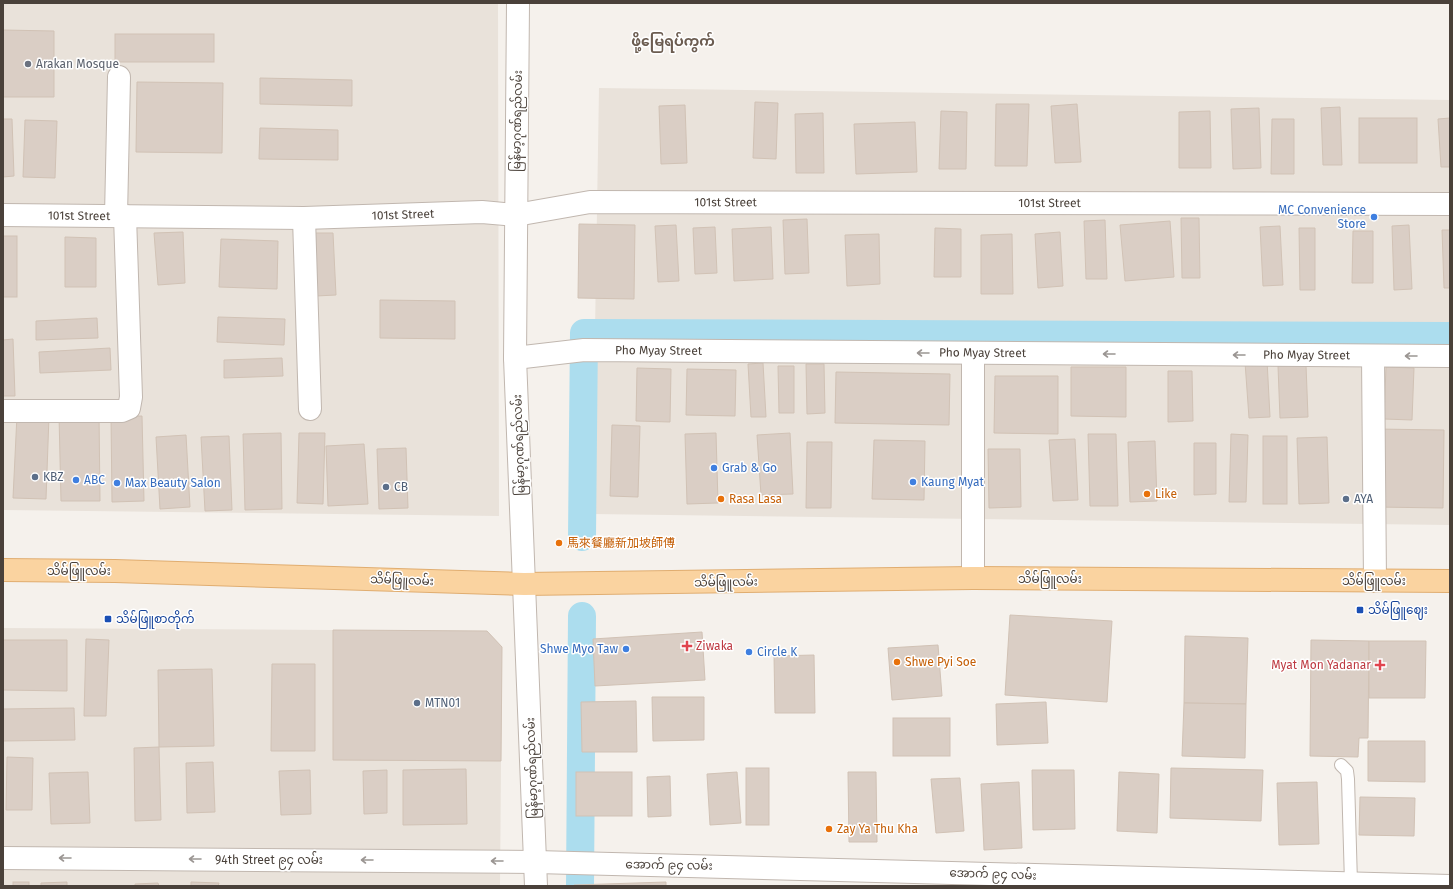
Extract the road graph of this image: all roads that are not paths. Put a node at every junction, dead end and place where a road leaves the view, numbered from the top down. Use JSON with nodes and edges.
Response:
{"nodes":[{"id":1,"x":518,"y":3,"type":"edge"},
{"id":2,"x":118,"y":77,"type":"dead end"},
{"id":3,"x":1450,"y":204,"type":"edge"},
{"id":4,"x":3,"y":215,"type":"edge"},
{"id":5,"x":516,"y":215,"type":"junction"},
{"id":6,"x":120,"y":216,"type":"junction"},
{"id":7,"x":304,"y":218,"type":"junction"},
{"id":8,"x":973,"y":353,"type":"junction"},
{"id":9,"x":1373,"y":356,"type":"junction"},
{"id":10,"x":1450,"y":356,"type":"edge"},
{"id":11,"x":515,"y":358,"type":"junction"},
{"id":12,"x":310,"y":409,"type":"dead end"},
{"id":13,"x":3,"y":411,"type":"edge"},
{"id":14,"x":3,"y":570,"type":"edge"},
{"id":15,"x":973,"y":578,"type":"junction"},
{"id":16,"x":1375,"y":581,"type":"junction"},
{"id":17,"x":1450,"y":581,"type":"edge"},
{"id":18,"x":524,"y":584,"type":"junction"},
{"id":19,"x":1341,"y":765,"type":"dead end"},
{"id":20,"x":3,"y":858,"type":"edge"},
{"id":21,"x":536,"y":862,"type":"junction"},
{"id":22,"x":1350,"y":884,"type":"junction"},
{"id":23,"x":536,"y":886,"type":"edge"},
{"id":24,"x":1450,"y":886,"type":"edge"}],
"edges":[{"from":1,"to":5,"type":"street","name":"မြန်မာ့ဂုဏ်ရည်လမ်း"},
{"from":2,"to":6,"type":"street"},
{"from":3,"to":5,"type":"street","name":"101st Street"},
{"from":4,"to":6,"type":"street","name":"101st Street"},
{"from":5,"to":7,"type":"street","name":"101st Street"},
{"from":5,"to":11,"type":"street","name":"မြန်မာ့ဂုဏ်ရည်လမ်း"},
{"from":6,"to":7,"type":"street","name":"101st Street"},
{"from":6,"to":13,"type":"street"},
{"from":7,"to":12,"type":"street"},
{"from":9,"to":8,"type":"street","name":"Pho Myay Street","one_way":true},
{"from":8,"to":11,"type":"street","name":"Pho Myay Street","one_way":true},
{"from":8,"to":15,"type":"street"},
{"from":10,"to":9,"type":"street","name":"Pho Myay Street","one_way":true},
{"from":9,"to":16,"type":"street"},
{"from":11,"to":18,"type":"street","name":"မြန်မာ့ဂုဏ်ရည်လမ်း"},
{"from":14,"to":18,"type":"main road","name":"သိမ်ဖြူလမ်း"},
{"from":15,"to":16,"type":"main road","name":"သိမ်ဖြူလမ်း"},
{"from":15,"to":18,"type":"main road","name":"သိမ်ဖြူလမ်း"},
{"from":16,"to":17,"type":"main road","name":"သိမ်ဖြူလမ်း"},
{"from":18,"to":21,"type":"street","name":"မြန်မာ့ဂုဏ်ရည်လမ်း"},
{"from":19,"to":22,"type":"lane"},
{"from":21,"to":20,"type":"street","name":"94th Street ၉၄ လမ်း","one_way":true},
{"from":21,"to":22,"type":"street","name":"အောက် ၉၄ လမ်း"},
{"from":21,"to":23,"type":"street","name":"မြန်မာ့ဂုဏ်ရည်လမ်း"},
{"from":22,"to":24,"type":"street","name":"အောက် ၉၄ လမ်း"}]}
